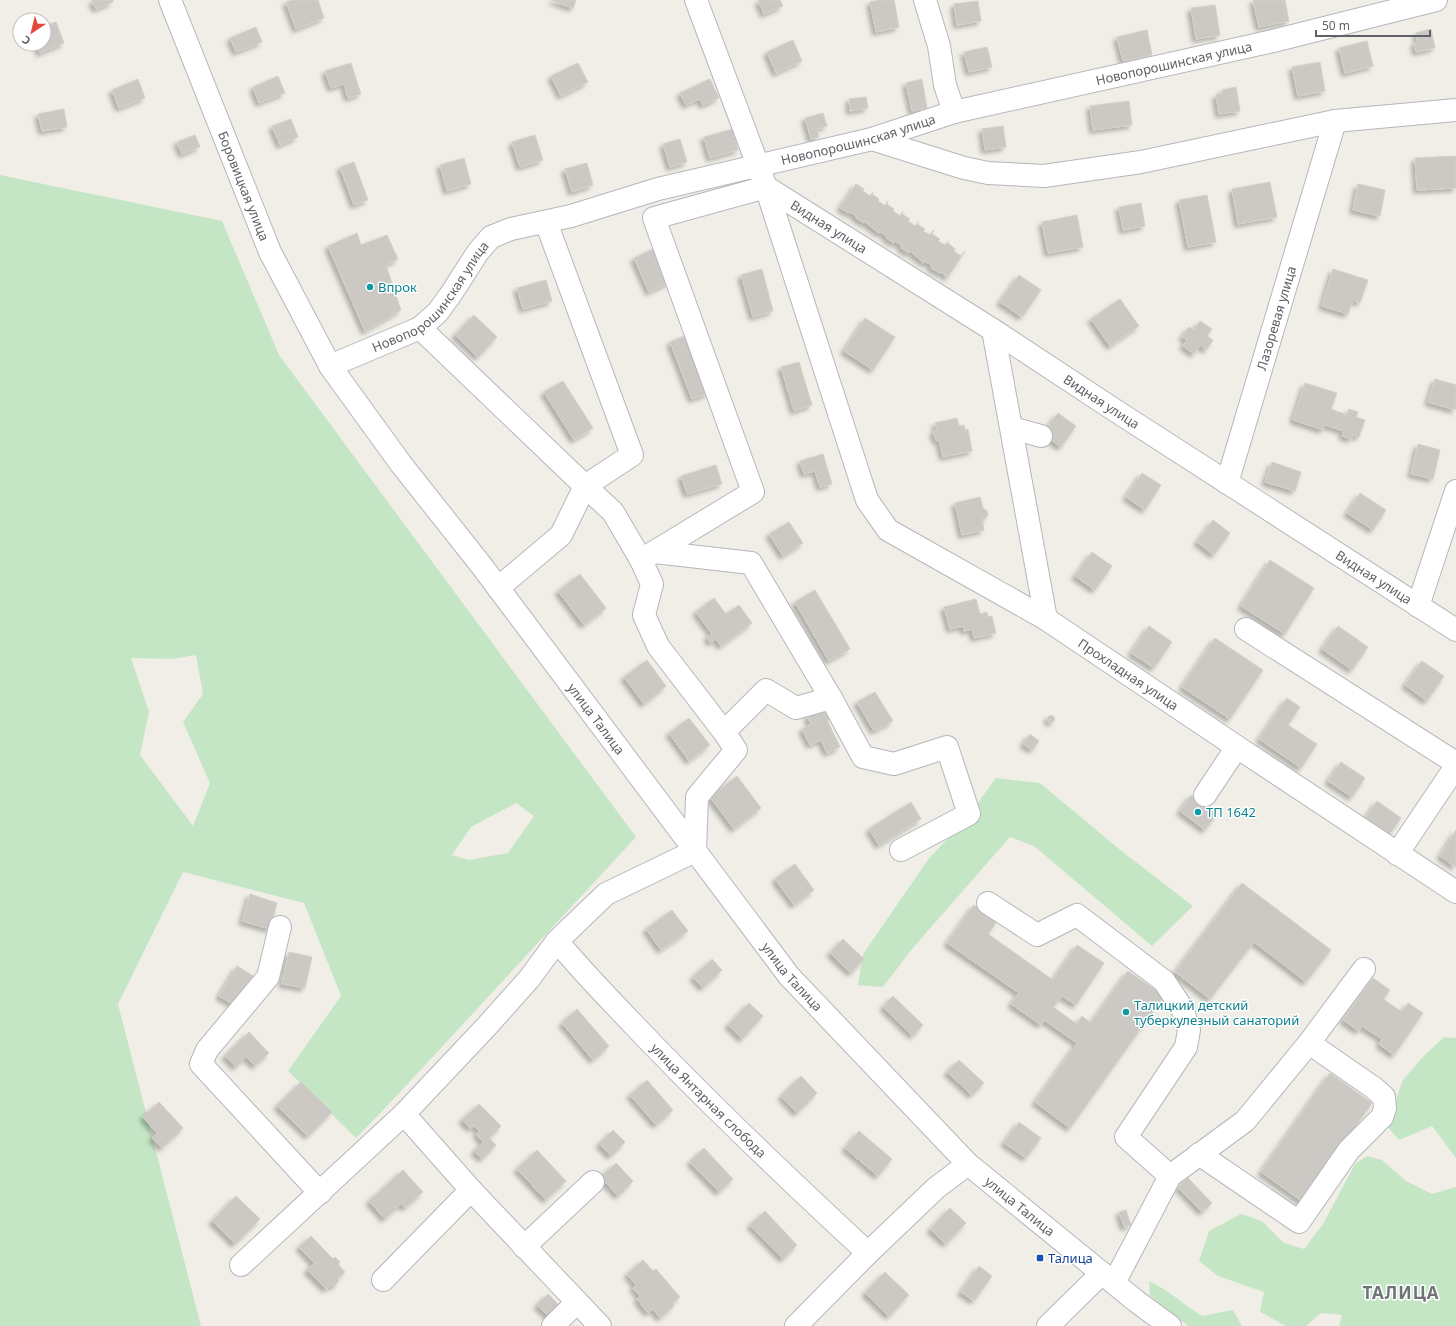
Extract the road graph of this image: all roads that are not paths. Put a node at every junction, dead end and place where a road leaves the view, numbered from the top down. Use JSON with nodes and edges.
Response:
{"nodes":[{"id":1,"x":170,"y":0,"type":"edge"},
{"id":2,"x":696,"y":0,"type":"edge"},
{"id":3,"x":925,"y":0,"type":"edge"},
{"id":4,"x":1436,"y":0,"type":"edge"},
{"id":5,"x":1456,"y":110,"type":"edge"},
{"id":6,"x":954,"y":112,"type":"junction"},
{"id":7,"x":1335,"y":121,"type":"junction"},
{"id":8,"x":872,"y":139,"type":"junction"},
{"id":9,"x":757,"y":165,"type":"junction"},
{"id":10,"x":766,"y":187,"type":"junction"},
{"id":11,"x":546,"y":222,"type":"junction"},
{"id":12,"x":420,"y":328,"type":"junction"},
{"id":13,"x":993,"y":330,"type":"junction"},
{"id":14,"x":330,"y":366,"type":"junction"},
{"id":15,"x":1012,"y":428,"type":"junction"},
{"id":16,"x":1041,"y":436,"type":"dead end"},
{"id":17,"x":1227,"y":483,"type":"junction"},
{"id":18,"x":585,"y":486,"type":"junction"},
{"id":19,"x":1456,"y":491,"type":"edge"},
{"id":20,"x":648,"y":556,"type":"junction"},
{"id":21,"x":481,"y":566,"type":"joint"},
{"id":22,"x":498,"y":588,"type":"junction"},
{"id":23,"x":1418,"y":606,"type":"junction"},
{"id":24,"x":1046,"y":619,"type":"junction"},
{"id":25,"x":1246,"y":629,"type":"dead end"},
{"id":26,"x":1456,"y":630,"type":"edge"},
{"id":27,"x":831,"y":698,"type":"junction"},
{"id":28,"x":724,"y":732,"type":"junction"},
{"id":29,"x":1237,"y":747,"type":"junction"},
{"id":30,"x":1456,"y":764,"type":"edge"},
{"id":31,"x":1205,"y":794,"type":"dead end"},
{"id":32,"x":901,"y":850,"type":"dead end"},
{"id":33,"x":695,"y":851,"type":"junction"},
{"id":34,"x":1397,"y":854,"type":"junction"},
{"id":35,"x":1456,"y":892,"type":"edge"},
{"id":36,"x":988,"y":903,"type":"dead end"},
{"id":37,"x":280,"y":927,"type":"dead end"},
{"id":38,"x":557,"y":941,"type":"junction"},
{"id":39,"x":1364,"y":969,"type":"dead end"},
{"id":40,"x":1308,"y":1043,"type":"junction"},
{"id":41,"x":404,"y":1114,"type":"junction"},
{"id":42,"x":1200,"y":1154,"type":"junction"},
{"id":43,"x":968,"y":1164,"type":"junction"},
{"id":44,"x":1170,"y":1176,"type":"junction"},
{"id":45,"x":594,"y":1182,"type":"dead end"},
{"id":46,"x":471,"y":1190,"type":"junction"},
{"id":47,"x":320,"y":1193,"type":"junction"},
{"id":48,"x":524,"y":1247,"type":"junction"},
{"id":49,"x":868,"y":1253,"type":"junction"},
{"id":50,"x":241,"y":1266,"type":"dead end"},
{"id":51,"x":1108,"y":1278,"type":"junction"},
{"id":52,"x":383,"y":1280,"type":"dead end"},
{"id":53,"x":576,"y":1303,"type":"junction"},
{"id":54,"x":553,"y":1326,"type":"edge"},
{"id":55,"x":600,"y":1326,"type":"edge"},
{"id":56,"x":796,"y":1326,"type":"edge"},
{"id":57,"x":1048,"y":1326,"type":"edge"},
{"id":58,"x":1170,"y":1326,"type":"edge"}],
"edges":[{"from":1,"to":14,"type":"street","name":"Боровицкая улица"},
{"from":2,"to":9,"type":"street"},
{"from":3,"to":6,"type":"street"},
{"from":4,"to":6,"type":"street","name":"Новопорошинская улица"},
{"from":5,"to":7,"type":"street"},
{"from":6,"to":8,"type":"street","name":"Новопорошинская улица"},
{"from":7,"to":8,"type":"street"},
{"from":7,"to":17,"type":"street","name":"Лазоревая улица"},
{"from":8,"to":9,"type":"street","name":"Новопорошинская улица"},
{"from":9,"to":10,"type":"street"},
{"from":9,"to":11,"type":"street","name":"Новопорошинская улица"},
{"from":10,"to":13,"type":"street","name":"Видная улица"},
{"from":10,"to":20,"type":"street"},
{"from":10,"to":24,"type":"street","name":"Прохладная улица"},
{"from":11,"to":12,"type":"street","name":"Новопорошинская улица"},
{"from":11,"to":18,"type":"street"},
{"from":12,"to":14,"type":"street","name":"Новопорошинская улица"},
{"from":12,"to":18,"type":"street"},
{"from":13,"to":15,"type":"street"},
{"from":13,"to":17,"type":"street","name":"Видная улица"},
{"from":14,"to":21,"type":"street","name":"Боровицкая улица"},
{"from":15,"to":16,"type":"street"},
{"from":15,"to":24,"type":"street"},
{"from":17,"to":23,"type":"street","name":"Видная улица"},
{"from":18,"to":20,"type":"street"},
{"from":18,"to":22,"type":"street"},
{"from":19,"to":23,"type":"street"},
{"from":20,"to":27,"type":"street"},
{"from":20,"to":28,"type":"street"},
{"from":21,"to":22,"type":"street","name":"улица Талица"},
{"from":22,"to":33,"type":"street","name":"улица Талица"},
{"from":23,"to":26,"type":"street","name":"Видная улица"},
{"from":24,"to":29,"type":"street","name":"Прохладная улица"},
{"from":25,"to":30,"type":"street"},
{"from":27,"to":28,"type":"street"},
{"from":27,"to":32,"type":"street"},
{"from":28,"to":33,"type":"street"},
{"from":29,"to":31,"type":"street"},
{"from":29,"to":34,"type":"street","name":"Прохладная улица"},
{"from":30,"to":34,"type":"street"},
{"from":33,"to":38,"type":"street"},
{"from":33,"to":43,"type":"street","name":"улица Талица"},
{"from":34,"to":35,"type":"street","name":"Прохладная улица"},
{"from":36,"to":44,"type":"street"},
{"from":37,"to":47,"type":"street"},
{"from":38,"to":41,"type":"street"},
{"from":38,"to":49,"type":"street","name":"улица Янтарная слобода"},
{"from":39,"to":40,"type":"street"},
{"from":40,"to":42,"type":"street"},
{"from":40,"to":42,"type":"street"},
{"from":41,"to":46,"type":"street"},
{"from":41,"to":47,"type":"street"},
{"from":42,"to":44,"type":"street"},
{"from":43,"to":49,"type":"street"},
{"from":43,"to":51,"type":"street","name":"улица Талица"},
{"from":44,"to":51,"type":"street"},
{"from":45,"to":48,"type":"street"},
{"from":46,"to":48,"type":"street"},
{"from":46,"to":52,"type":"street"},
{"from":47,"to":50,"type":"street"},
{"from":48,"to":53,"type":"street"},
{"from":49,"to":56,"type":"street"},
{"from":51,"to":57,"type":"street"},
{"from":51,"to":58,"type":"street","name":"улица Талица"},
{"from":53,"to":54,"type":"street"},
{"from":53,"to":55,"type":"street"}]}
